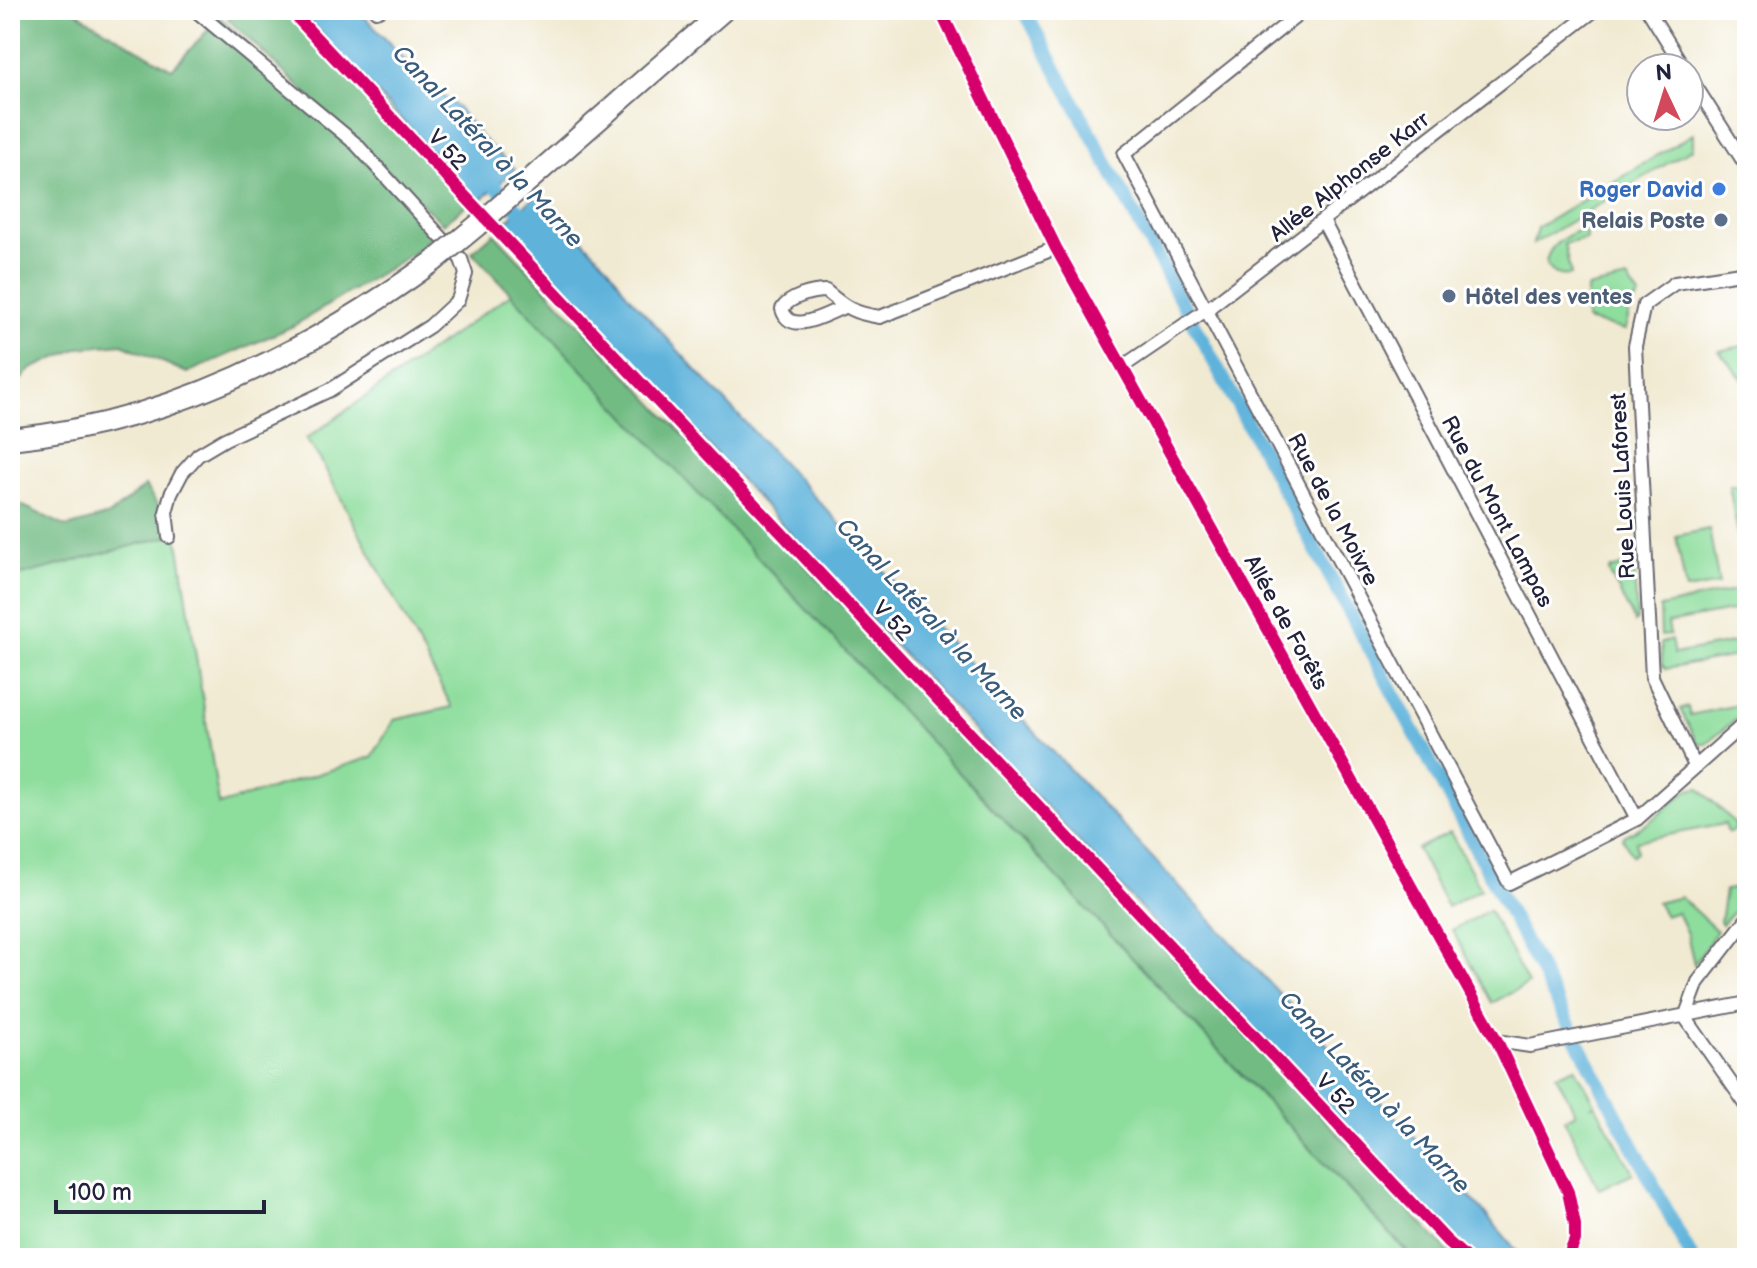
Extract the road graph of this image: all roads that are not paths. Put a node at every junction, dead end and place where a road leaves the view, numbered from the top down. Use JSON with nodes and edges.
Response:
{"nodes":[{"id":1,"x":195,"y":10,"type":"edge"},
{"id":2,"x":724,"y":10,"type":"edge"},
{"id":3,"x":940,"y":10,"type":"edge"},
{"id":4,"x":1304,"y":10,"type":"edge"},
{"id":5,"x":1595,"y":10,"type":"edge"},
{"id":6,"x":1648,"y":10,"type":"edge"},
{"id":7,"x":1674,"y":52,"type":"edge"},
{"id":8,"x":1705,"y":101,"type":"edge"},
{"id":9,"x":1747,"y":167,"type":"edge"},
{"id":10,"x":1323,"y":221,"type":"junction"},
{"id":11,"x":1056,"y":248,"type":"junction"},
{"id":12,"x":1747,"y":272,"type":"edge"},
{"id":13,"x":844,"y":307,"type":"dead end"},
{"id":14,"x":1204,"y":311,"type":"junction"},
{"id":15,"x":1122,"y":367,"type":"junction"},
{"id":16,"x":10,"y":439,"type":"edge"},
{"id":17,"x":169,"y":537,"type":"dead end"},
{"id":18,"x":1747,"y":721,"type":"edge"},
{"id":19,"x":1695,"y":766,"type":"junction"},
{"id":20,"x":1637,"y":819,"type":"junction"},
{"id":21,"x":1747,"y":919,"type":"edge"},
{"id":22,"x":1747,"y":1003,"type":"edge"},
{"id":23,"x":1685,"y":1017,"type":"junction"},
{"id":24,"x":1497,"y":1041,"type":"junction"},
{"id":25,"x":1747,"y":1106,"type":"edge"},
{"id":26,"x":1568,"y":1258,"type":"edge"}],
"edges":[{"from":1,"to":17,"type":"street"},
{"from":2,"to":16,"type":"main road","bridge":true},
{"from":3,"to":11,"type":"street","name":"Allée de Forêts"},
{"from":4,"to":14,"type":"street","name":"Rue de la Moivre"},
{"from":5,"to":10,"type":"street","name":"Allée Alphonse Karr"},
{"from":6,"to":7,"type":"street"},
{"from":8,"to":9,"type":"street"},
{"from":10,"to":14,"type":"street","name":"Allée Alphonse Karr"},
{"from":10,"to":20,"type":"street","name":"Rue du Mont Lampas"},
{"from":11,"to":13,"type":"street"},
{"from":11,"to":15,"type":"street","name":"Allée de Forêts"},
{"from":12,"to":19,"type":"street","name":"Rue Louis Laforest"},
{"from":14,"to":15,"type":"street","name":"Allée Alphonse Karr"},
{"from":14,"to":20,"type":"street","name":"Rue de la Moivre"},
{"from":15,"to":24,"type":"street","name":"Allée de Forêts"},
{"from":18,"to":19,"type":"street"},
{"from":19,"to":20,"type":"street"},
{"from":21,"to":23,"type":"street"},
{"from":22,"to":23,"type":"street"},
{"from":23,"to":24,"type":"street"},
{"from":23,"to":25,"type":"street"},
{"from":24,"to":26,"type":"street","name":"Allée de Forêts"}]}
